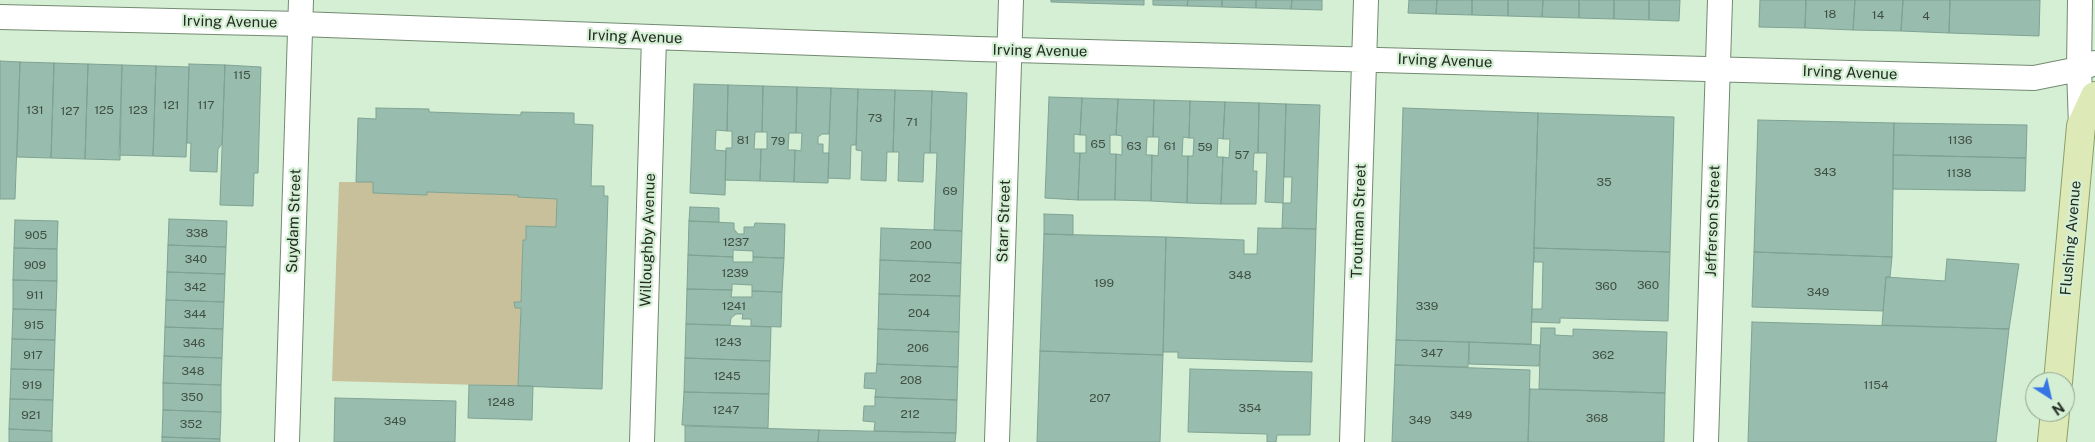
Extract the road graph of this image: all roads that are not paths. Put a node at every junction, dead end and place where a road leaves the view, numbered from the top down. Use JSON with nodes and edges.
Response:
{"nodes":[{"id":1,"x":301,"y":0,"type":"edge"},
{"id":2,"x":1011,"y":0,"type":"edge"},
{"id":3,"x":1366,"y":0,"type":"edge"},
{"id":4,"x":1720,"y":0,"type":"edge"},
{"id":5,"x":2080,"y":0,"type":"edge"},
{"id":6,"x":0,"y":17,"type":"edge"},
{"id":7,"x":300,"y":24,"type":"junction"},
{"id":8,"x":654,"y":38,"type":"junction"},
{"id":9,"x":1010,"y":50,"type":"junction"},
{"id":10,"x":1364,"y":59,"type":"junction"},
{"id":11,"x":2087,"y":66,"type":"edge"},
{"id":12,"x":1718,"y":70,"type":"junction"},
{"id":13,"x":2095,"y":96,"type":"edge"},
{"id":14,"x":2088,"y":123,"type":"edge"},
{"id":15,"x":2059,"y":372,"type":"edge"},
{"id":16,"x":2054,"y":422,"type":"edge"},
{"id":17,"x":287,"y":442,"type":"edge"},
{"id":18,"x":642,"y":442,"type":"edge"},
{"id":19,"x":997,"y":442,"type":"edge"},
{"id":20,"x":1352,"y":442,"type":"edge"},
{"id":21,"x":1706,"y":442,"type":"edge"},
{"id":22,"x":2052,"y":442,"type":"edge"}],
"edges":[{"from":1,"to":7,"type":"street","name":"Suydam Street"},
{"from":2,"to":9,"type":"street","name":"Starr Street"},
{"from":3,"to":10,"type":"street","name":"Troutman Street"},
{"from":4,"to":12,"type":"street","name":"Jefferson Street"},
{"from":5,"to":11,"type":"street"},
{"from":6,"to":7,"type":"street","name":"Irving Avenue"},
{"from":7,"to":8,"type":"street","name":"Irving Avenue"},
{"from":7,"to":17,"type":"street","name":"Suydam Street"},
{"from":8,"to":9,"type":"street","name":"Irving Avenue"},
{"from":8,"to":18,"type":"street","name":"Willoughby Avenue"},
{"from":9,"to":10,"type":"street","name":"Irving Avenue"},
{"from":9,"to":19,"type":"street","name":"Starr Street"},
{"from":10,"to":12,"type":"street","name":"Irving Avenue"},
{"from":10,"to":20,"type":"street","name":"Troutman Street"},
{"from":11,"to":12,"type":"street","name":"Irving Avenue"},
{"from":11,"to":14,"type":"street"},
{"from":12,"to":21,"type":"street","name":"Jefferson Street"},
{"from":13,"to":14,"type":"main road","name":"Flushing Avenue"},
{"from":14,"to":15,"type":"main road","name":"Flushing Avenue"},
{"from":16,"to":22,"type":"main road"}]}
